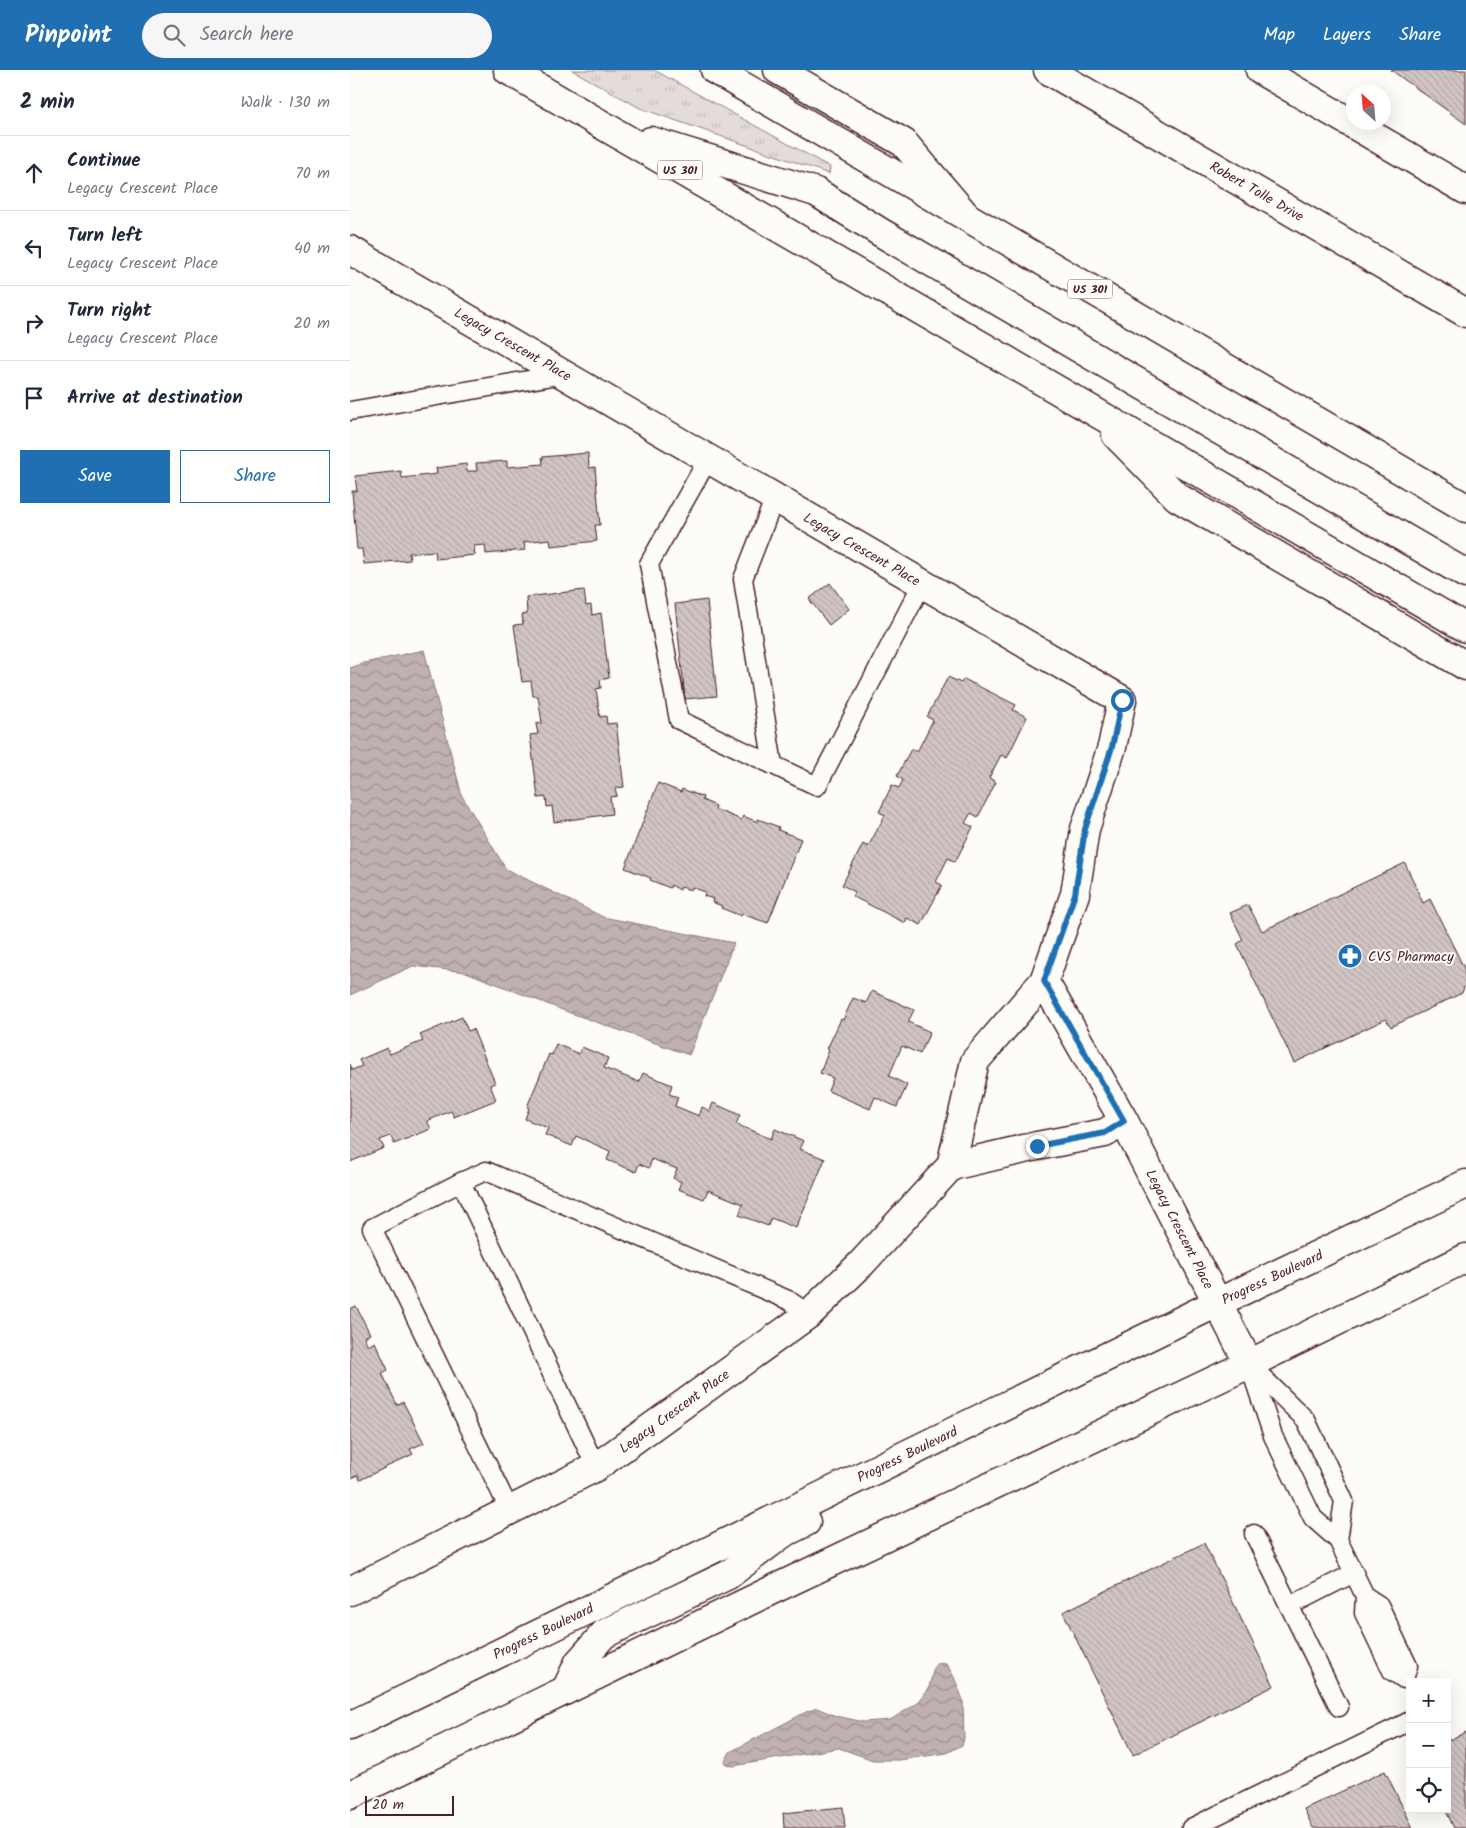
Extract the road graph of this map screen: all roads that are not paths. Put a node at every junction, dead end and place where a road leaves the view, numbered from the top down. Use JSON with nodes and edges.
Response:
{"nodes":[{"id":1,"x":508,"y":70,"type":"edge"},
{"id":2,"x":715,"y":70,"type":"edge"},
{"id":3,"x":778,"y":70,"type":"edge"},
{"id":4,"x":1048,"y":70,"type":"edge"},
{"id":5,"x":1260,"y":70,"type":"edge"},
{"id":6,"x":604,"y":126,"type":"junction"},
{"id":7,"x":1466,"y":190,"type":"edge"},
{"id":8,"x":967,"y":217,"type":"junction"},
{"id":9,"x":350,"y":250,"type":"edge"},
{"id":10,"x":1466,"y":312,"type":"edge"},
{"id":11,"x":564,"y":374,"type":"junction"},
{"id":12,"x":1090,"y":409,"type":"junction"},
{"id":13,"x":350,"y":411,"type":"edge"},
{"id":14,"x":708,"y":458,"type":"junction"},
{"id":15,"x":775,"y":497,"type":"junction"},
{"id":16,"x":1466,"y":508,"type":"edge"},
{"id":17,"x":1466,"y":574,"type":"edge"},
{"id":18,"x":922,"y":584,"type":"junction"},
{"id":19,"x":1466,"y":628,"type":"edge"},
{"id":20,"x":1466,"y":666,"type":"edge"},
{"id":21,"x":773,"y":765,"type":"junction"},
{"id":22,"x":1044,"y":981,"type":"junction"},
{"id":23,"x":1124,"y":1121,"type":"junction"},
{"id":24,"x":951,"y":1166,"type":"junction"},
{"id":25,"x":461,"y":1182,"type":"junction"},
{"id":26,"x":1466,"y":1184,"type":"edge"},
{"id":27,"x":1466,"y":1258,"type":"edge"},
{"id":28,"x":1217,"y":1302,"type":"junction"},
{"id":29,"x":809,"y":1314,"type":"junction"},
{"id":30,"x":1110,"y":1355,"type":"junction"},
{"id":31,"x":1249,"y":1364,"type":"junction"},
{"id":32,"x":596,"y":1468,"type":"junction"},
{"id":33,"x":510,"y":1511,"type":"junction"},
{"id":34,"x":1254,"y":1534,"type":"dead end"},
{"id":35,"x":1338,"y":1540,"type":"junction"},
{"id":36,"x":1354,"y":1573,"type":"junction"},
{"id":37,"x":350,"y":1591,"type":"edge"},
{"id":38,"x":1289,"y":1606,"type":"junction"},
{"id":39,"x":1406,"y":1684,"type":"edge"},
{"id":40,"x":566,"y":1690,"type":"junction"},
{"id":41,"x":1339,"y":1707,"type":"dead end"},
{"id":42,"x":1406,"y":1723,"type":"edge"},
{"id":43,"x":350,"y":1726,"type":"edge"},
{"id":44,"x":350,"y":1795,"type":"edge"},
{"id":45,"x":1190,"y":1828,"type":"edge"}],
"edges":[{"from":1,"to":6,"type":"main road","number":"US 301"},
{"from":2,"to":8,"type":"main road","number":"US 301"},
{"from":3,"to":8,"type":"main road"},
{"from":4,"to":10,"type":"main road","name":"Robert Tolle Drive"},
{"from":5,"to":7,"type":"main road"},
{"from":6,"to":12,"type":"main road","number":"US 301"},
{"from":6,"to":17,"type":"main road"},
{"from":8,"to":16,"type":"main road","number":"US 301"},
{"from":9,"to":11,"type":"main road","name":"Legacy Crescent Place"},
{"from":11,"to":13,"type":"lane"},
{"from":11,"to":14,"type":"main road","name":"Legacy Crescent Place"},
{"from":12,"to":19,"type":"main road","number":"US 301"},
{"from":12,"to":20,"type":"main road"},
{"from":14,"to":15,"type":"main road","name":"Legacy Crescent Place"},
{"from":14,"to":21,"type":"lane"},
{"from":15,"to":18,"type":"main road","name":"Legacy Crescent Place"},
{"from":15,"to":21,"type":"lane"},
{"from":18,"to":21,"type":"lane"},
{"from":18,"to":22,"type":"main road","name":"Legacy Crescent Place"},
{"from":22,"to":23,"type":"main road","name":"Legacy Crescent Place"},
{"from":22,"to":24,"type":"main road","name":"Legacy Crescent Place"},
{"from":23,"to":24,"type":"main road"},
{"from":23,"to":28,"type":"main road","name":"Legacy Crescent Place"},
{"from":24,"to":29,"type":"main road","name":"Legacy Crescent Place"},
{"from":25,"to":29,"type":"lane"},
{"from":25,"to":32,"type":"lane"},
{"from":25,"to":33,"type":"lane"},
{"from":26,"to":28,"type":"main road","name":"Progress Boulevard"},
{"from":27,"to":31,"type":"main road"},
{"from":28,"to":30,"type":"main road","name":"Progress Boulevard"},
{"from":28,"to":31,"type":"main road","name":"Legacy Crescent Place"},
{"from":29,"to":32,"type":"main road","name":"Legacy Crescent Place"},
{"from":30,"to":40,"type":"main road"},
{"from":30,"to":43,"type":"main road","name":"Progress Boulevard"},
{"from":31,"to":35,"type":"lane"},
{"from":31,"to":35,"type":"lane"},
{"from":31,"to":40,"type":"main road"},
{"from":32,"to":33,"type":"main road","name":"Legacy Crescent Place"},
{"from":33,"to":37,"type":"main road","name":"Legacy Crescent Place"},
{"from":34,"to":38,"type":"lane"},
{"from":35,"to":36,"type":"lane"},
{"from":36,"to":38,"type":"lane"},
{"from":36,"to":39,"type":"lane"},
{"from":38,"to":41,"type":"lane"},
{"from":40,"to":44,"type":"main road"},
{"from":42,"to":45,"type":"lane"}]}
